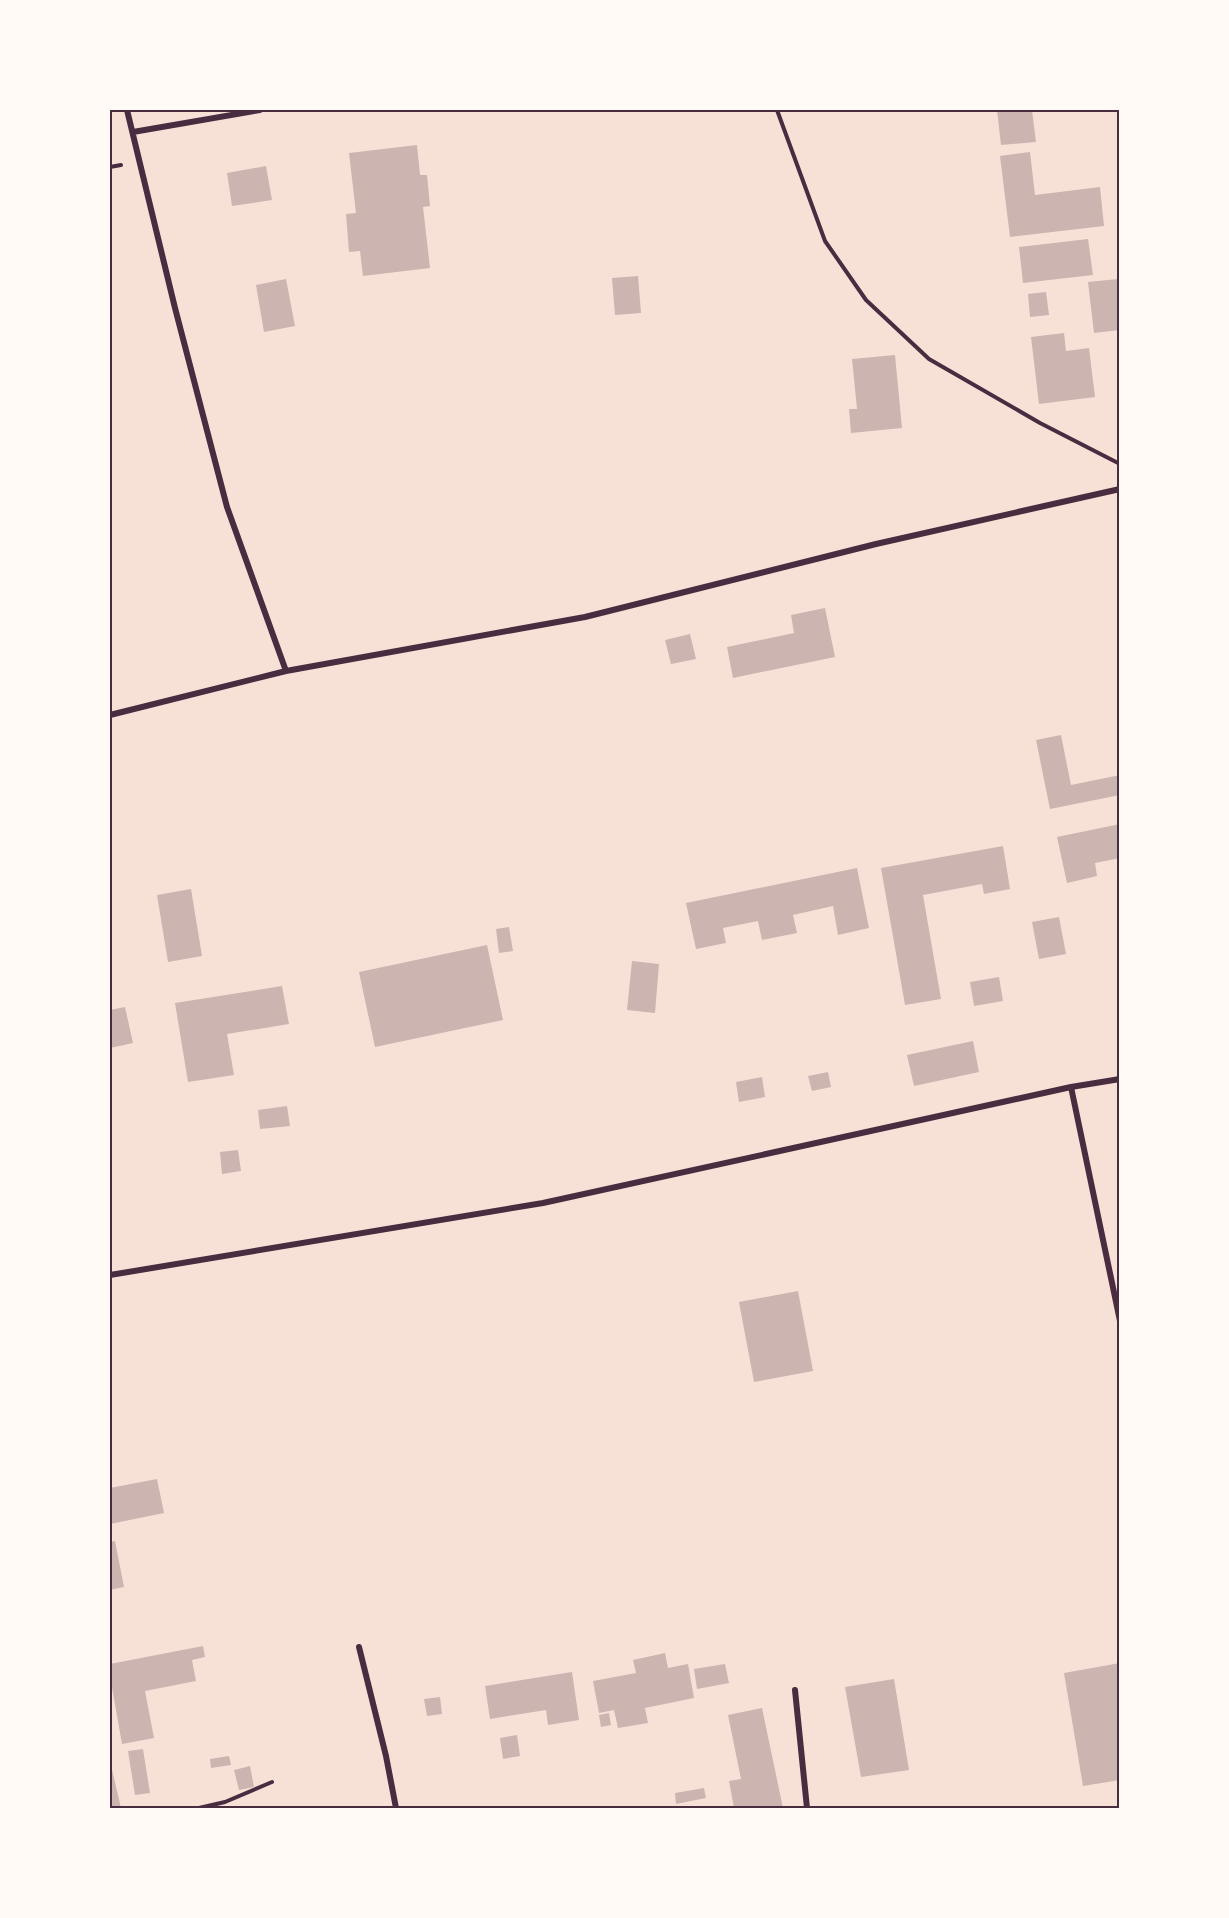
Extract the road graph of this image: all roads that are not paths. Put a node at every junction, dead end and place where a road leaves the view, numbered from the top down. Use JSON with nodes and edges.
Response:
{"nodes":[{"id":1,"x":127,"y":110,"type":"edge"},
{"id":2,"x":260,"y":110,"type":"edge"},
{"id":3,"x":133,"y":132,"type":"junction"},
{"id":4,"x":1119,"y":489,"type":"edge"},
{"id":5,"x":286,"y":671,"type":"junction"},
{"id":6,"x":110,"y":715,"type":"edge"},
{"id":7,"x":1119,"y":1079,"type":"edge"},
{"id":8,"x":1071,"y":1087,"type":"junction"},
{"id":9,"x":110,"y":1275,"type":"edge"},
{"id":10,"x":1119,"y":1321,"type":"edge"},
{"id":11,"x":359,"y":1647,"type":"dead end"},
{"id":12,"x":795,"y":1690,"type":"dead end"},
{"id":13,"x":396,"y":1809,"type":"edge"},
{"id":14,"x":807,"y":1809,"type":"edge"}],
"edges":[{"from":1,"to":3,"type":"street"},
{"from":2,"to":3,"type":"street"},
{"from":3,"to":5,"type":"street"},
{"from":4,"to":5,"type":"street"},
{"from":5,"to":6,"type":"street"},
{"from":7,"to":8,"type":"street"},
{"from":8,"to":9,"type":"street"},
{"from":8,"to":10,"type":"street"},
{"from":11,"to":13,"type":"street"},
{"from":12,"to":14,"type":"street"}]}
